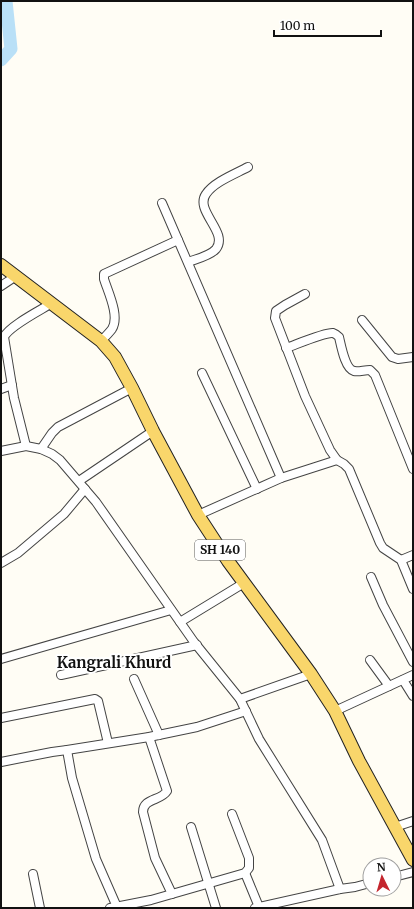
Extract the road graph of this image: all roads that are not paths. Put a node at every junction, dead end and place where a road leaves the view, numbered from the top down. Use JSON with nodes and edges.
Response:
{"nodes":[{"id":1,"x":248,"y":167,"type":"dead end"},
{"id":2,"x":162,"y":203,"type":"dead end"},
{"id":3,"x":178,"y":240,"type":"junction"},
{"id":4,"x":188,"y":262,"type":"junction"},
{"id":5,"x":1,"y":265,"type":"edge"},
{"id":6,"x":16,"y":276,"type":"junction"},
{"id":7,"x":1,"y":286,"type":"edge"},
{"id":8,"x":305,"y":294,"type":"dead end"},
{"id":9,"x":52,"y":303,"type":"junction"},
{"id":10,"x":362,"y":320,"type":"dead end"},
{"id":11,"x":101,"y":341,"type":"junction"},
{"id":12,"x":286,"y":348,"type":"junction"},
{"id":13,"x":413,"y":357,"type":"edge"},
{"id":14,"x":202,"y":373,"type":"dead end"},
{"id":15,"x":12,"y":385,"type":"junction"},
{"id":16,"x":132,"y":388,"type":"junction"},
{"id":17,"x":1,"y":389,"type":"edge"},
{"id":18,"x":153,"y":431,"type":"junction"},
{"id":19,"x":26,"y":446,"type":"junction"},
{"id":20,"x":40,"y":449,"type":"junction"},
{"id":21,"x":1,"y":451,"type":"edge"},
{"id":22,"x":337,"y":460,"type":"junction"},
{"id":23,"x":413,"y":469,"type":"edge"},
{"id":24,"x":281,"y":478,"type":"junction"},
{"id":25,"x":79,"y":481,"type":"junction"},
{"id":26,"x":257,"y":489,"type":"junction"},
{"id":27,"x":85,"y":490,"type":"junction"},
{"id":28,"x":198,"y":516,"type":"junction"},
{"id":29,"x":413,"y":555,"type":"edge"},
{"id":30,"x":401,"y":560,"type":"junction"},
{"id":31,"x":1,"y":563,"type":"edge"},
{"id":32,"x":371,"y":577,"type":"dead end"},
{"id":33,"x":411,"y":578,"type":"edge"},
{"id":34,"x":244,"y":583,"type":"junction"},
{"id":35,"x":413,"y":589,"type":"edge"},
{"id":36,"x":171,"y":610,"type":"junction"},
{"id":37,"x":180,"y":622,"type":"junction"},
{"id":38,"x":197,"y":645,"type":"junction"},
{"id":39,"x":1,"y":659,"type":"edge"},
{"id":40,"x":370,"y":660,"type":"dead end"},
{"id":41,"x":413,"y":662,"type":"edge"},
{"id":42,"x":311,"y":674,"type":"junction"},
{"id":43,"x":61,"y":675,"type":"dead end"},
{"id":44,"x":413,"y":675,"type":"edge"},
{"id":45,"x":134,"y":679,"type":"dead end"},
{"id":46,"x":403,"y":680,"type":"junction"},
{"id":47,"x":389,"y":686,"type":"junction"},
{"id":48,"x":413,"y":696,"type":"edge"},
{"id":49,"x":240,"y":699,"type":"junction"},
{"id":50,"x":246,"y":711,"type":"junction"},
{"id":51,"x":335,"y":711,"type":"junction"},
{"id":52,"x":1,"y":718,"type":"edge"},
{"id":53,"x":159,"y":735,"type":"junction"},
{"id":54,"x":149,"y":737,"type":"junction"},
{"id":55,"x":108,"y":743,"type":"junction"},
{"id":56,"x":67,"y":750,"type":"junction"},
{"id":57,"x":1,"y":762,"type":"edge"},
{"id":58,"x":232,"y":814,"type":"dead end"},
{"id":59,"x":413,"y":821,"type":"edge"},
{"id":60,"x":191,"y":827,"type":"dead end"},
{"id":61,"x":395,"y":827,"type":"junction"},
{"id":62,"x":413,"y":860,"type":"edge"},
{"id":63,"x":413,"y":872,"type":"edge"},
{"id":64,"x":246,"y":873,"type":"junction"},
{"id":65,"x":33,"y":874,"type":"dead end"},
{"id":66,"x":402,"y":875,"type":"edge"},
{"id":67,"x":208,"y":884,"type":"junction"},
{"id":68,"x":362,"y":885,"type":"edge"},
{"id":69,"x":340,"y":889,"type":"junction"},
{"id":70,"x":172,"y":894,"type":"junction"},
{"id":71,"x":113,"y":907,"type":"edge"},
{"id":72,"x":257,"y":907,"type":"edge"},
{"id":73,"x":40,"y":908,"type":"edge"},
{"id":74,"x":216,"y":908,"type":"edge"}],
"edges":[{"from":1,"to":4,"type":"street"},
{"from":2,"to":3,"type":"street"},
{"from":3,"to":4,"type":"street"},
{"from":3,"to":11,"type":"street"},
{"from":4,"to":24,"type":"street"},
{"from":5,"to":6,"type":"main road","number":"SH 140"},
{"from":6,"to":7,"type":"street"},
{"from":6,"to":9,"type":"main road","number":"SH 140"},
{"from":8,"to":12,"type":"street"},
{"from":9,"to":11,"type":"main road","number":"SH 140"},
{"from":9,"to":15,"type":"street"},
{"from":10,"to":13,"type":"street"},
{"from":11,"to":16,"type":"main road","number":"SH 140"},
{"from":12,"to":22,"type":"street"},
{"from":12,"to":23,"type":"street"},
{"from":14,"to":26,"type":"street"},
{"from":15,"to":17,"type":"street"},
{"from":15,"to":19,"type":"street"},
{"from":16,"to":18,"type":"main road","number":"SH 140"},
{"from":16,"to":20,"type":"street"},
{"from":18,"to":25,"type":"street"},
{"from":18,"to":28,"type":"main road","number":"SH 140"},
{"from":19,"to":20,"type":"street"},
{"from":19,"to":21,"type":"street"},
{"from":20,"to":25,"type":"street"},
{"from":22,"to":24,"type":"street"},
{"from":22,"to":30,"type":"street"},
{"from":24,"to":26,"type":"street"},
{"from":25,"to":27,"type":"street"},
{"from":26,"to":28,"type":"street"},
{"from":27,"to":31,"type":"street"},
{"from":27,"to":36,"type":"street"},
{"from":28,"to":34,"type":"main road","number":"SH 140"},
{"from":29,"to":30,"type":"street"},
{"from":30,"to":33,"type":"street"},
{"from":32,"to":41,"type":"street"},
{"from":33,"to":35,"type":"street"},
{"from":34,"to":37,"type":"street"},
{"from":34,"to":42,"type":"main road","number":"SH 140"},
{"from":36,"to":37,"type":"street"},
{"from":36,"to":39,"type":"street"},
{"from":37,"to":38,"type":"street"},
{"from":38,"to":43,"type":"street"},
{"from":38,"to":49,"type":"street"},
{"from":40,"to":47,"type":"street"},
{"from":42,"to":49,"type":"street"},
{"from":42,"to":51,"type":"main road","number":"SH 140"},
{"from":44,"to":46,"type":"street"},
{"from":45,"to":53,"type":"street"},
{"from":46,"to":47,"type":"street"},
{"from":46,"to":48,"type":"street"},
{"from":47,"to":51,"type":"street"},
{"from":49,"to":50,"type":"street"},
{"from":50,"to":53,"type":"street"},
{"from":50,"to":69,"type":"street"},
{"from":51,"to":61,"type":"main road","number":"SH 140"},
{"from":52,"to":55,"type":"street"},
{"from":53,"to":54,"type":"street"},
{"from":54,"to":55,"type":"street"},
{"from":54,"to":70,"type":"street"},
{"from":55,"to":56,"type":"street"},
{"from":56,"to":57,"type":"street"},
{"from":56,"to":71,"type":"street"},
{"from":58,"to":64,"type":"street"},
{"from":59,"to":61,"type":"street"},
{"from":60,"to":67,"type":"street"},
{"from":61,"to":62,"type":"main road","number":"SH 140"},
{"from":63,"to":66,"type":"street"},
{"from":64,"to":67,"type":"street"},
{"from":64,"to":72,"type":"street"},
{"from":65,"to":73,"type":"street"},
{"from":67,"to":70,"type":"street"},
{"from":67,"to":74,"type":"street"},
{"from":68,"to":69,"type":"street"},
{"from":69,"to":72,"type":"street"},
{"from":70,"to":71,"type":"street"}]}
